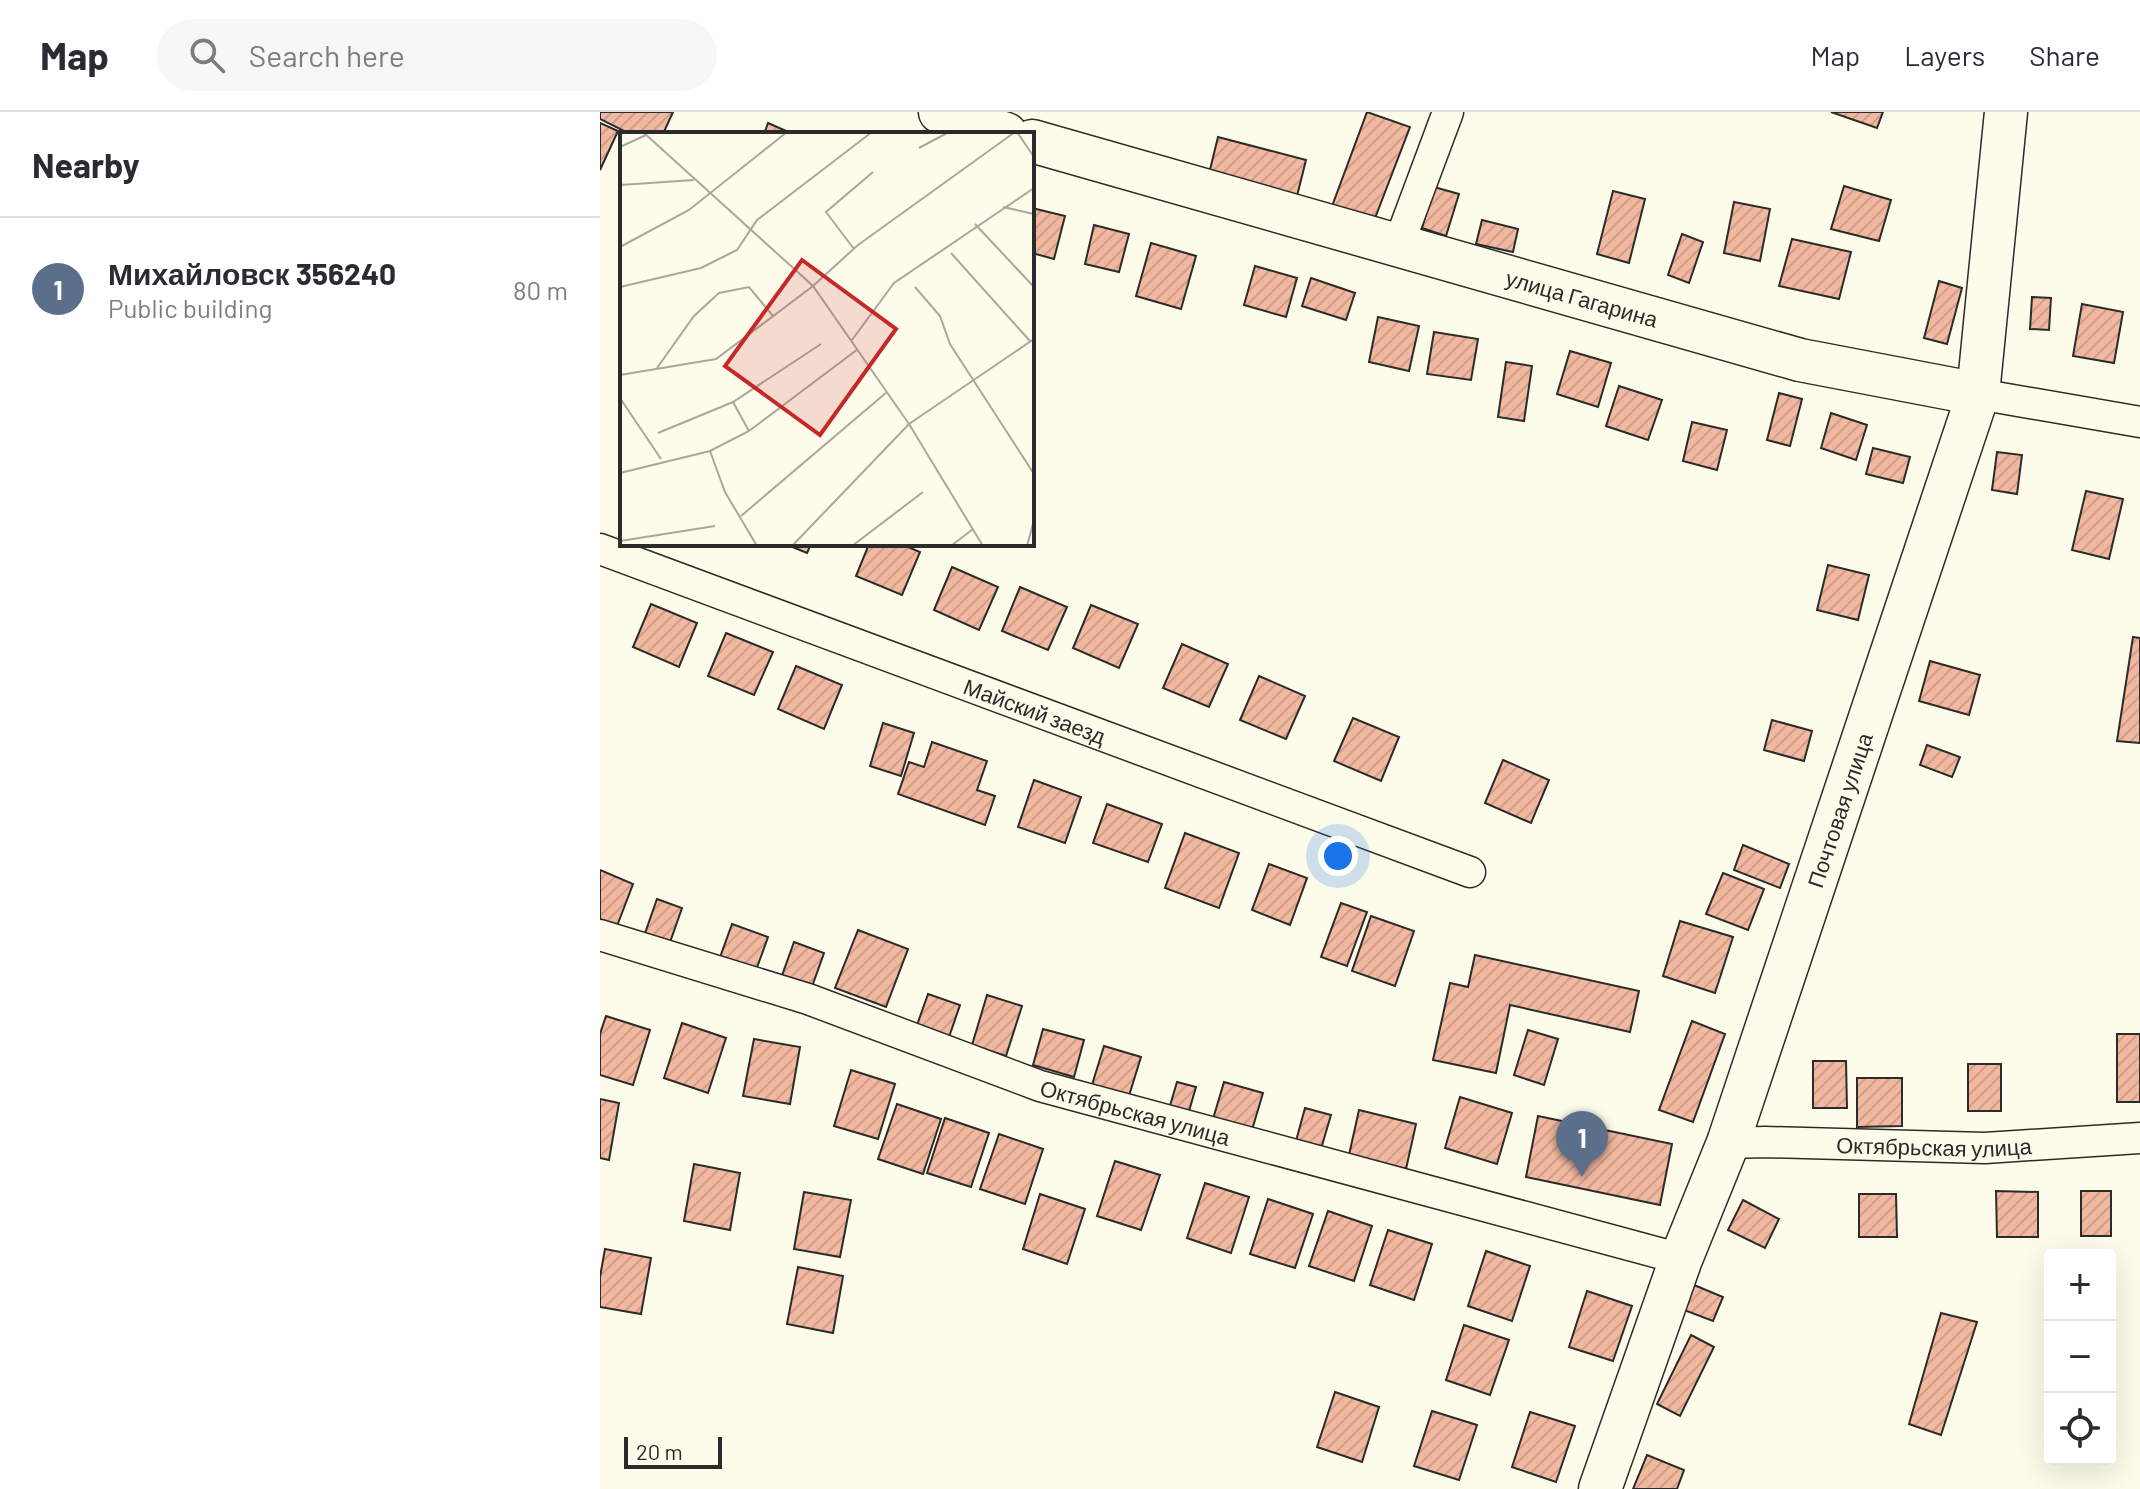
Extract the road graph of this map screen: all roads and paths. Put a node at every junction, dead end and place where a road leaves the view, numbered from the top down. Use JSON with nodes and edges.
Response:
{"nodes":[{"id":1,"x":940,"y":112,"type":"edge"},
{"id":2,"x":1448,"y":112,"type":"edge"},
{"id":3,"x":2006,"y":112,"type":"edge"},
{"id":4,"x":1000,"y":132,"type":"edge"},
{"id":5,"x":1034,"y":142,"type":"edge"},
{"id":6,"x":1398,"y":246,"type":"junction"},
{"id":7,"x":1978,"y":394,"type":"junction"},
{"id":8,"x":2140,"y":422,"type":"edge"},
{"id":9,"x":600,"y":549,"type":"edge"},
{"id":10,"x":1470,"y":872,"type":"dead end"},
{"id":11,"x":600,"y":935,"type":"edge"},
{"id":12,"x":2140,"y":1138,"type":"edge"},
{"id":13,"x":1728,"y":1143,"type":"junction"},
{"id":14,"x":1681,"y":1259,"type":"junction"},
{"id":15,"x":1600,"y":1489,"type":"edge"}],
"edges":[{"from":1,"to":4,"type":"main road"},
{"from":2,"to":6,"type":"street"},
{"from":3,"to":7,"type":"main road","name":"Почтовая улица"},
{"from":5,"to":6,"type":"main road","name":"улица Гагарина"},
{"from":6,"to":7,"type":"main road","name":"улица Гагарина"},
{"from":7,"to":8,"type":"street","name":"улица Гагарина"},
{"from":7,"to":13,"type":"main road","name":"Почтовая улица"},
{"from":9,"to":10,"type":"street","name":"Майский заезд"},
{"from":11,"to":14,"type":"street","name":"Октябрьская улица"},
{"from":12,"to":13,"type":"street","name":"Октябрьская улица"},
{"from":13,"to":14,"type":"main road","name":"Почтовая улица"},
{"from":14,"to":15,"type":"main road","name":"Почтовая улица"}]}
